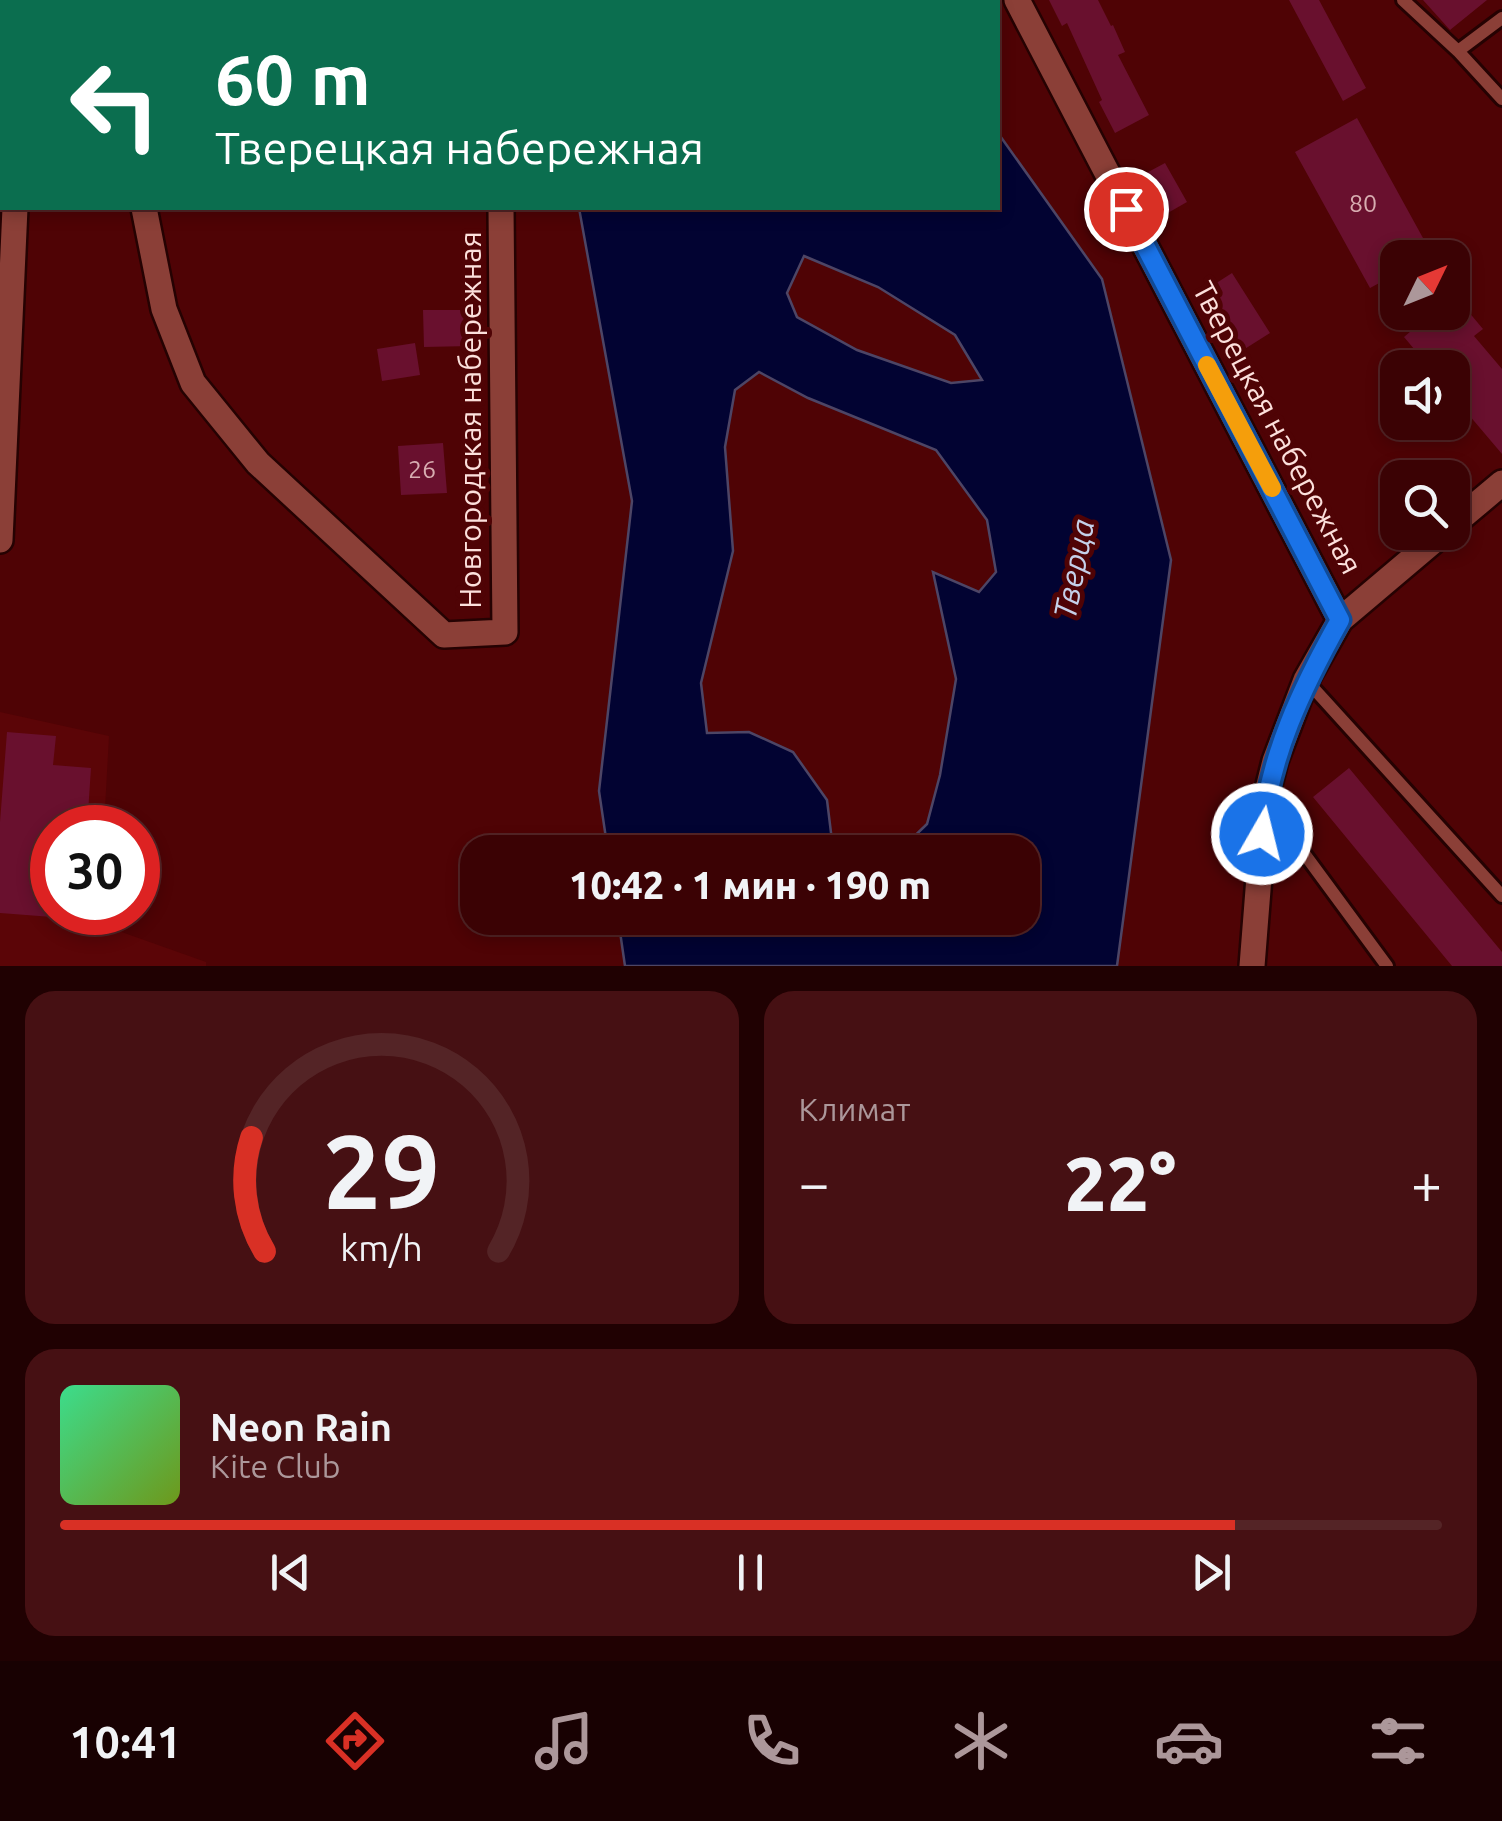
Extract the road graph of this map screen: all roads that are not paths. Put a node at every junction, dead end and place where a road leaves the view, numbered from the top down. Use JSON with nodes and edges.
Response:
{"nodes":[{"id":1,"x":1017,"y":0,"type":"edge"},
{"id":2,"x":1403,"y":0,"type":"edge"},
{"id":3,"x":1502,"y":18,"type":"edge"},
{"id":4,"x":1458,"y":51,"type":"junction"},
{"id":5,"x":1502,"y":100,"type":"edge"},
{"id":6,"x":14,"y":210,"type":"edge"},
{"id":7,"x":144,"y":210,"type":"edge"},
{"id":8,"x":501,"y":210,"type":"edge"},
{"id":9,"x":4,"y":349,"type":"edge"},
{"id":10,"x":1502,"y":482,"type":"edge"},
{"id":11,"x":1470,"y":510,"type":"edge"},
{"id":12,"x":0,"y":540,"type":"edge"},
{"id":13,"x":1423,"y":550,"type":"edge"},
{"id":14,"x":1340,"y":620,"type":"junction"},
{"id":15,"x":1306,"y":680,"type":"junction"},
{"id":16,"x":1265,"y":801,"type":"junction"},
{"id":17,"x":1502,"y":896,"type":"edge"},
{"id":18,"x":1385,"y":964,"type":"edge"},
{"id":19,"x":1252,"y":966,"type":"edge"}],
"edges":[{"from":1,"to":14,"type":"street","name":"Тверецкая набережная"},
{"from":2,"to":4,"type":"lane"},
{"from":3,"to":4,"type":"lane"},
{"from":4,"to":5,"type":"lane"},
{"from":6,"to":9,"type":"street"},
{"from":7,"to":8,"type":"street","name":"Новгородская набережная"},
{"from":9,"to":12,"type":"street"},
{"from":10,"to":11,"type":"street"},
{"from":13,"to":14,"type":"street"},
{"from":14,"to":15,"type":"street"},
{"from":15,"to":16,"type":"street"},
{"from":15,"to":17,"type":"lane"},
{"from":16,"to":18,"type":"lane"},
{"from":16,"to":19,"type":"street"}]}
